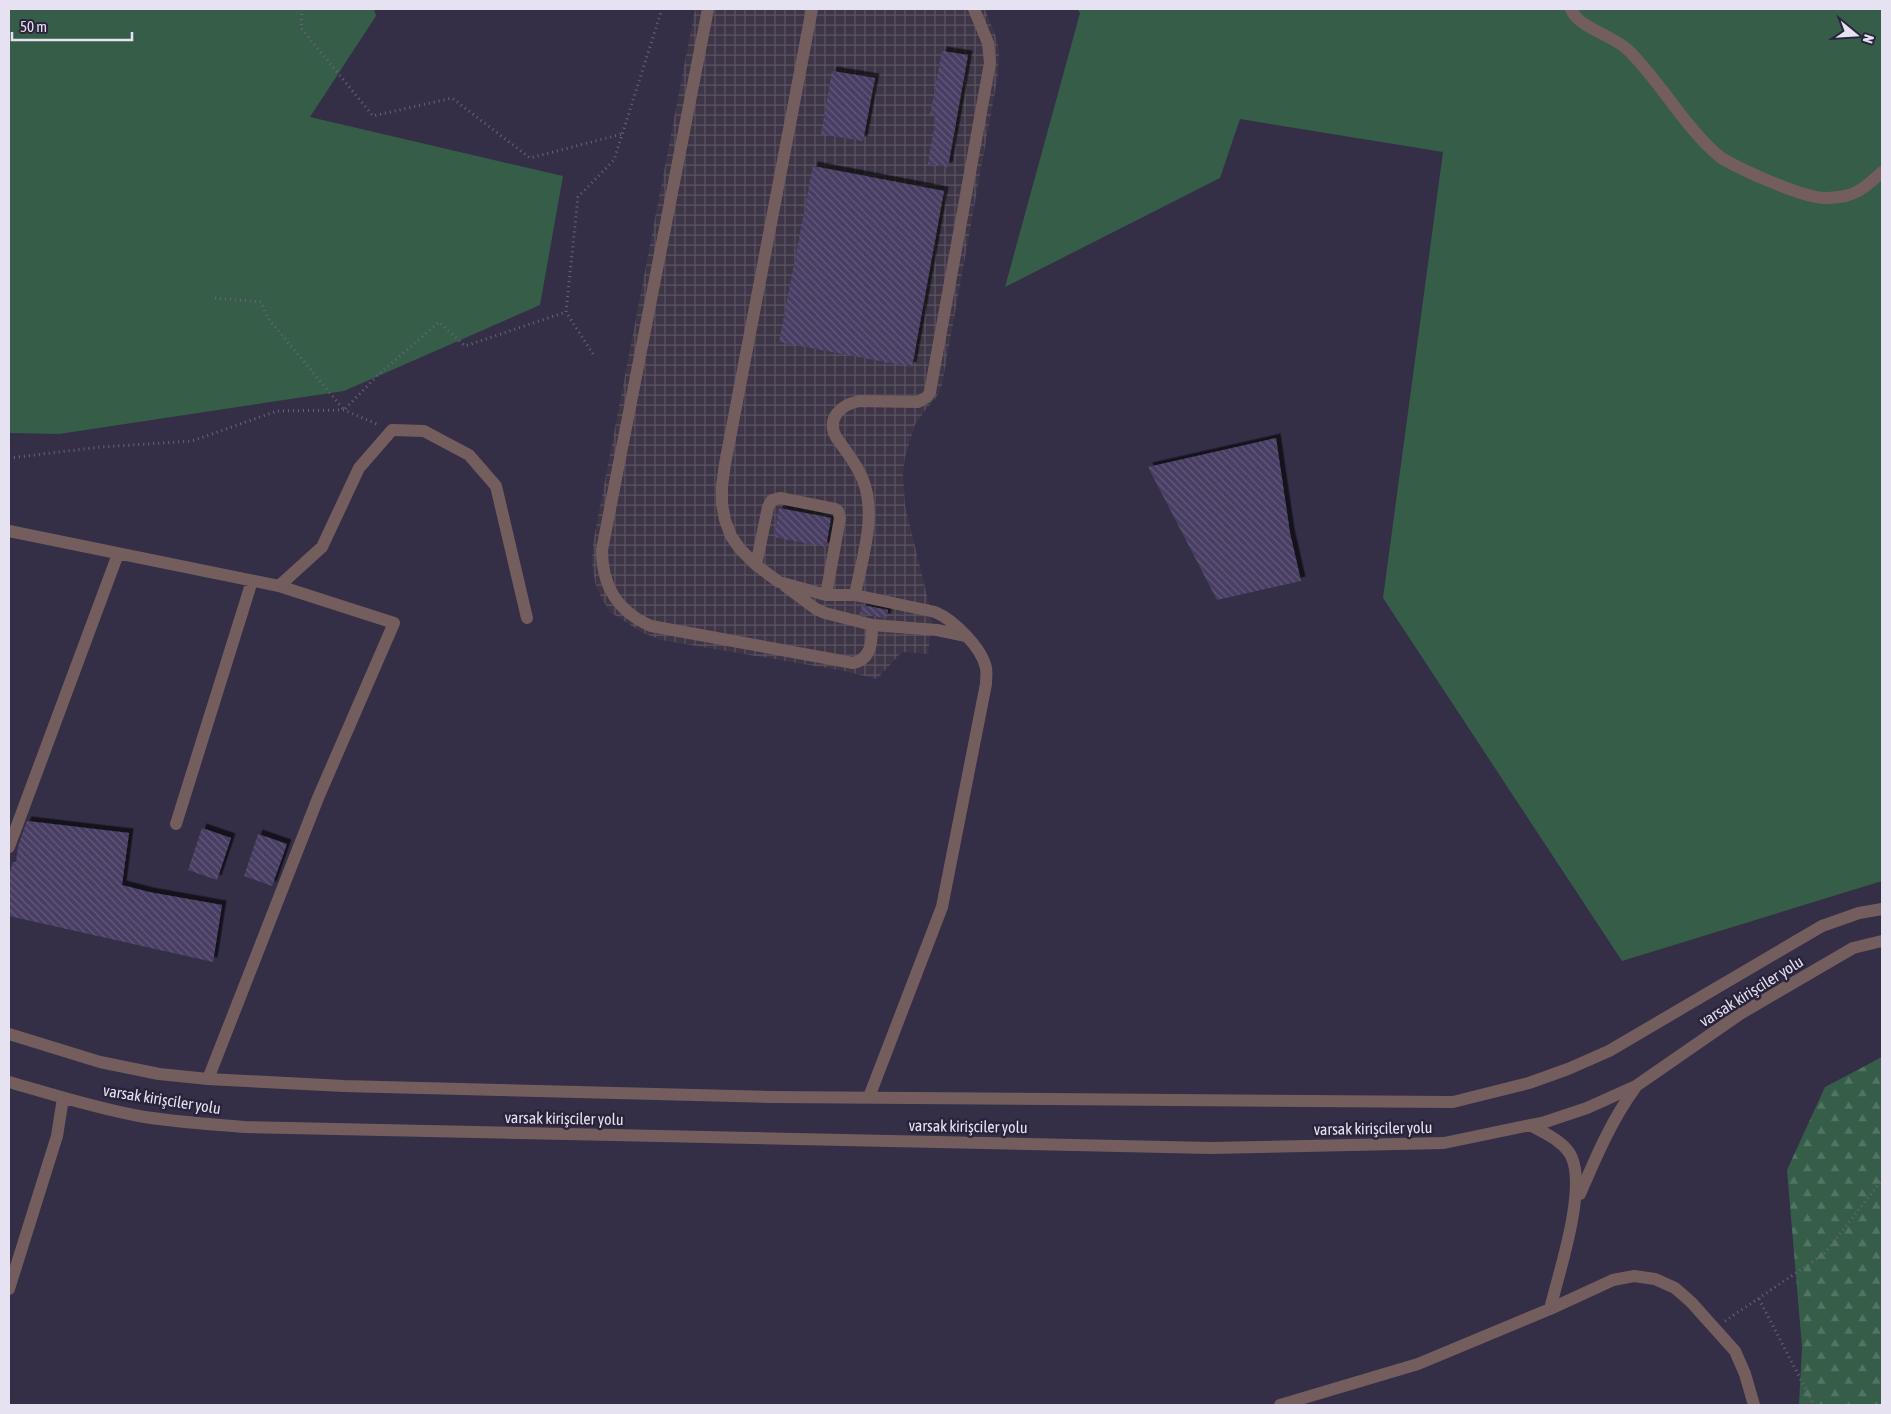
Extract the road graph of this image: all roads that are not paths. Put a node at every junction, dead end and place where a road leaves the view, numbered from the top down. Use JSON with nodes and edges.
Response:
{"nodes":[{"id":1,"x":708,"y":9,"type":"edge"},
{"id":2,"x":812,"y":9,"type":"edge"},
{"id":3,"x":974,"y":9,"type":"edge"},
{"id":4,"x":1571,"y":9,"type":"edge"},
{"id":5,"x":1882,"y":172,"type":"edge"},
{"id":6,"x":9,"y":531,"type":"edge"},
{"id":7,"x":118,"y":554,"type":"junction"},
{"id":8,"x":756,"y":565,"type":"junction"},
{"id":9,"x":252,"y":581,"type":"junction"},
{"id":10,"x":779,"y":582,"type":"junction"},
{"id":11,"x":279,"y":586,"type":"junction"},
{"id":12,"x":826,"y":595,"type":"junction"},
{"id":13,"x":855,"y":595,"type":"junction"},
{"id":14,"x":527,"y":618,"type":"dead end"},
{"id":15,"x":872,"y":624,"type":"junction"},
{"id":16,"x":966,"y":636,"type":"junction"},
{"id":17,"x":176,"y":824,"type":"dead end"},
{"id":18,"x":9,"y":847,"type":"edge"},
{"id":19,"x":1882,"y":909,"type":"edge"},
{"id":20,"x":1882,"y":941,"type":"edge"},
{"id":21,"x":9,"y":1034,"type":"edge"},
{"id":22,"x":208,"y":1079,"type":"junction"},
{"id":23,"x":9,"y":1082,"type":"edge"},
{"id":24,"x":1636,"y":1086,"type":"junction"},
{"id":25,"x":868,"y":1097,"type":"junction"},
{"id":26,"x":63,"y":1098,"type":"junction"},
{"id":27,"x":1530,"y":1125,"type":"junction"},
{"id":28,"x":1575,"y":1206,"type":"junction"},
{"id":29,"x":9,"y":1289,"type":"edge"},
{"id":30,"x":1550,"y":1309,"type":"junction"},
{"id":31,"x":1280,"y":1405,"type":"edge"},
{"id":32,"x":1754,"y":1405,"type":"edge"}],
"edges":[{"from":1,"to":15,"type":"street"},
{"from":2,"to":8,"type":"street"},
{"from":3,"to":13,"type":"street"},
{"from":4,"to":5,"type":"street"},
{"from":6,"to":7,"type":"street"},
{"from":7,"to":9,"type":"street"},
{"from":7,"to":18,"type":"street"},
{"from":8,"to":10,"type":"street"},
{"from":8,"to":12,"type":"street"},
{"from":9,"to":11,"type":"street"},
{"from":9,"to":17,"type":"street"},
{"from":10,"to":12,"type":"street"},
{"from":10,"to":15,"type":"street"},
{"from":11,"to":14,"type":"street"},
{"from":11,"to":22,"type":"street"},
{"from":12,"to":13,"type":"street"},
{"from":13,"to":16,"type":"street"},
{"from":15,"to":16,"type":"street"},
{"from":16,"to":25,"type":"street"},
{"from":19,"to":25,"type":"street","name":"varsak kirişciler yolu"},
{"from":20,"to":24,"type":"street","name":"varsak kirişciler yolu"},
{"from":21,"to":22,"type":"street","name":"varsak kirişciler yolu"},
{"from":22,"to":25,"type":"street","name":"varsak kirişciler yolu"},
{"from":23,"to":26,"type":"street","name":"varsak kirişciler yolu"},
{"from":24,"to":27,"type":"street","name":"varsak kirişciler yolu"},
{"from":24,"to":28,"type":"street"},
{"from":26,"to":27,"type":"street","name":"varsak kirişciler yolu"},
{"from":26,"to":29,"type":"street"},
{"from":27,"to":28,"type":"street"},
{"from":28,"to":30,"type":"street"},
{"from":30,"to":31,"type":"street"},
{"from":30,"to":32,"type":"street"}]}
